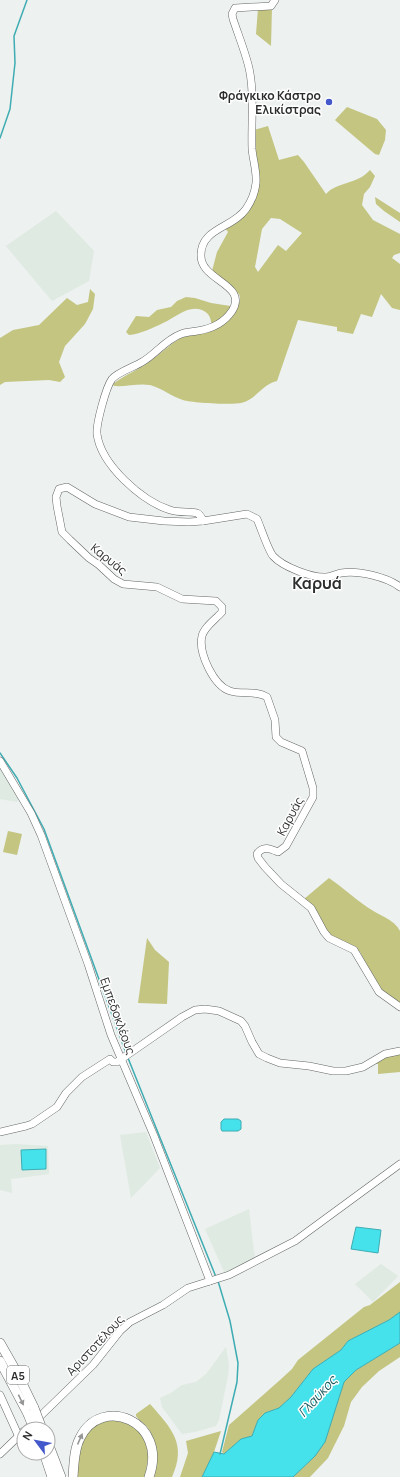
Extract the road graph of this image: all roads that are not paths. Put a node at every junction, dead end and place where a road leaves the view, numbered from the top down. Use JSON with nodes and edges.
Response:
{"nodes":[{"id":1,"x":275,"y":0,"type":"edge"},
{"id":2,"x":203,"y":521,"type":"junction"},
{"id":3,"x":400,"y":587,"type":"edge"},
{"id":4,"x":0,"y":761,"type":"edge"},
{"id":5,"x":400,"y":1007,"type":"edge"},
{"id":6,"x":118,"y":1051,"type":"junction"},
{"id":7,"x":400,"y":1051,"type":"edge"},
{"id":8,"x":110,"y":1059,"type":"junction"},
{"id":9,"x":122,"y":1059,"type":"junction"},
{"id":10,"x":0,"y":1132,"type":"edge"},
{"id":11,"x":400,"y":1164,"type":"edge"},
{"id":12,"x":211,"y":1280,"type":"junction"},
{"id":13,"x":0,"y":1343,"type":"edge"},
{"id":14,"x":0,"y":1361,"type":"edge"},
{"id":15,"x":0,"y":1395,"type":"edge"},
{"id":16,"x":31,"y":1411,"type":"junction"},
{"id":17,"x":33,"y":1421,"type":"edge"},
{"id":18,"x":34,"y":1421,"type":"edge"},
{"id":19,"x":37,"y":1421,"type":"edge"},
{"id":20,"x":16,"y":1425,"type":"edge"},
{"id":21,"x":16,"y":1439,"type":"edge"},
{"id":22,"x":0,"y":1454,"type":"edge"},
{"id":23,"x":46,"y":1461,"type":"edge"},
{"id":24,"x":55,"y":1461,"type":"edge"},
{"id":25,"x":51,"y":1477,"type":"edge"},
{"id":26,"x":61,"y":1477,"type":"edge"},
{"id":27,"x":73,"y":1477,"type":"edge"},
{"id":28,"x":149,"y":1477,"type":"edge"}],
"edges":[{"from":1,"to":2,"type":"main road"},
{"from":2,"to":3,"type":"main road","name":"Καρυάς"},
{"from":2,"to":5,"type":"main road","name":"Καρυάς"},
{"from":4,"to":6,"type":"main road","name":"Εμπεδοκλέους"},
{"from":6,"to":8,"type":"main road"},
{"from":6,"to":9,"type":"main road","name":"Εμπεδοκλέους"},
{"from":7,"to":9,"type":"main road"},
{"from":8,"to":9,"type":"main road"},
{"from":8,"to":10,"type":"main road"},
{"from":9,"to":12,"type":"main road","name":"Εμπεδοκλέους"},
{"from":11,"to":12,"type":"main road","name":"Αριστοτέλους"},
{"from":12,"to":18,"type":"main road","name":"Αριστοτέλους"},
{"from":13,"to":16,"type":"highway","number":"Α5"},
{"from":14,"to":16,"type":"highway","number":"Α5","one_way":true},
{"from":15,"to":20,"type":"main road"},
{"from":16,"to":17,"type":"highway","number":"Α5","bridge":true},
{"from":16,"to":19,"type":"highway","number":"Α5","bridge":true},
{"from":21,"to":22,"type":"main road"},
{"from":23,"to":25,"type":"highway"},
{"from":24,"to":26,"type":"highway"},
{"from":27,"to":28,"type":"highway","one_way":true}]}
